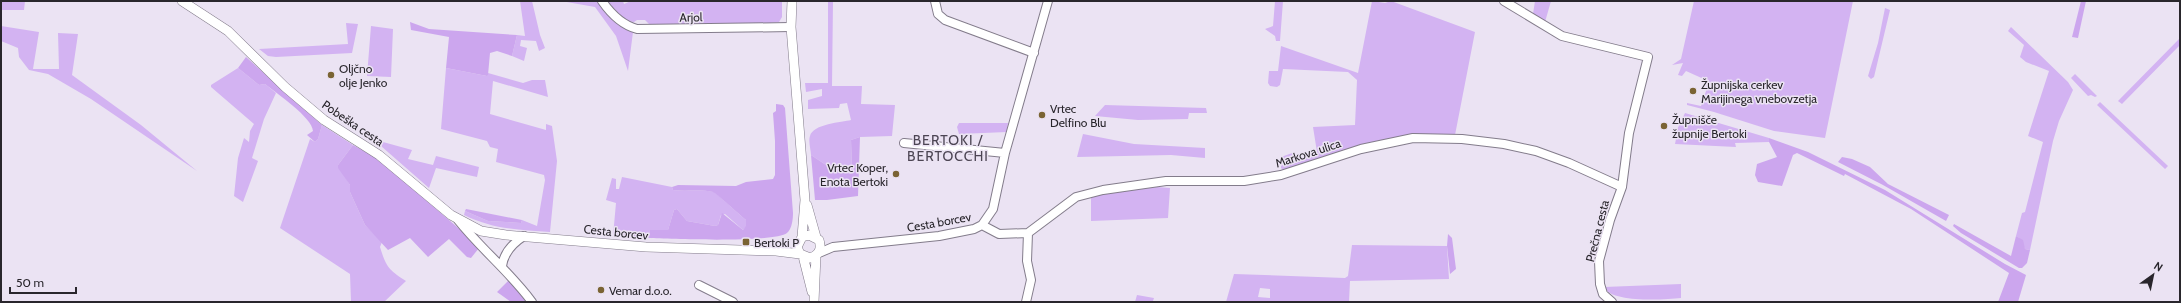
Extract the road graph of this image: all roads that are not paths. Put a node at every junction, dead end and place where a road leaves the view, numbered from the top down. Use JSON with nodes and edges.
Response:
{"nodes":[{"id":1,"x":182,"y":1,"type":"edge"},
{"id":2,"x":602,"y":1,"type":"edge"},
{"id":3,"x":792,"y":1,"type":"edge"},
{"id":4,"x":935,"y":1,"type":"edge"},
{"id":5,"x":1048,"y":1,"type":"edge"},
{"id":6,"x":1504,"y":1,"type":"edge"},
{"id":7,"x":791,"y":27,"type":"junction"},
{"id":8,"x":1034,"y":53,"type":"junction"},
{"id":9,"x":904,"y":143,"type":"dead end"},
{"id":10,"x":1005,"y":153,"type":"junction"},
{"id":11,"x":1622,"y":187,"type":"junction"},
{"id":12,"x":805,"y":200,"type":"junction"},
{"id":13,"x":458,"y":220,"type":"junction"},
{"id":14,"x":982,"y":225,"type":"junction"},
{"id":15,"x":1028,"y":233,"type":"junction"},
{"id":16,"x":524,"y":236,"type":"junction"},
{"id":17,"x":818,"y":239,"type":"junction"},
{"id":18,"x":800,"y":240,"type":"junction"},
{"id":19,"x":833,"y":247,"type":"junction"},
{"id":20,"x":776,"y":251,"type":"junction"},
{"id":21,"x":818,"y":254,"type":"junction"},
{"id":22,"x":801,"y":255,"type":"junction"},
{"id":23,"x":502,"y":266,"type":"junction"},
{"id":24,"x":699,"y":285,"type":"dead end"},
{"id":25,"x":813,"y":298,"type":"edge"},
{"id":26,"x":532,"y":302,"type":"edge"},
{"id":27,"x":734,"y":302,"type":"edge"},
{"id":28,"x":1026,"y":302,"type":"edge"},
{"id":29,"x":1612,"y":302,"type":"edge"}],
"edges":[{"from":1,"to":13,"type":"street","name":"Pobeška cesta"},
{"from":2,"to":7,"type":"street","name":"Arjol"},
{"from":3,"to":7,"type":"street"},
{"from":4,"to":8,"type":"street"},
{"from":5,"to":8,"type":"street","name":"Cesta borcev"},
{"from":6,"to":11,"type":"street","name":"Prečna cesta"},
{"from":7,"to":12,"type":"street"},
{"from":8,"to":10,"type":"street","name":"Cesta borcev"},
{"from":9,"to":10,"type":"street"},
{"from":10,"to":14,"type":"street","name":"Cesta borcev"},
{"from":11,"to":15,"type":"street","name":"Markova ulica"},
{"from":11,"to":29,"type":"street","name":"Prečna cesta"},
{"from":12,"to":17,"type":"street"},
{"from":12,"to":18,"type":"street"},
{"from":13,"to":16,"type":"street","name":"Pobeška cesta"},
{"from":13,"to":23,"type":"street"},
{"from":14,"to":15,"type":"street"},
{"from":14,"to":19,"type":"street","name":"Cesta borcev"},
{"from":15,"to":28,"type":"street"},
{"from":16,"to":20,"type":"street","name":"Cesta borcev"},
{"from":16,"to":23,"type":"street"},
{"from":17,"to":18,"type":"street"},
{"from":17,"to":19,"type":"street","name":"Cesta borcev"},
{"from":17,"to":21,"type":"street"},
{"from":18,"to":20,"type":"street","name":"Cesta borcev"},
{"from":18,"to":22,"type":"street"},
{"from":19,"to":21,"type":"street","name":"Cesta borcev"},
{"from":20,"to":22,"type":"street","name":"Cesta borcev"},
{"from":21,"to":22,"type":"street"},
{"from":21,"to":25,"type":"street"},
{"from":22,"to":25,"type":"street"},
{"from":23,"to":26,"type":"street"},
{"from":24,"to":27,"type":"street"}]}
